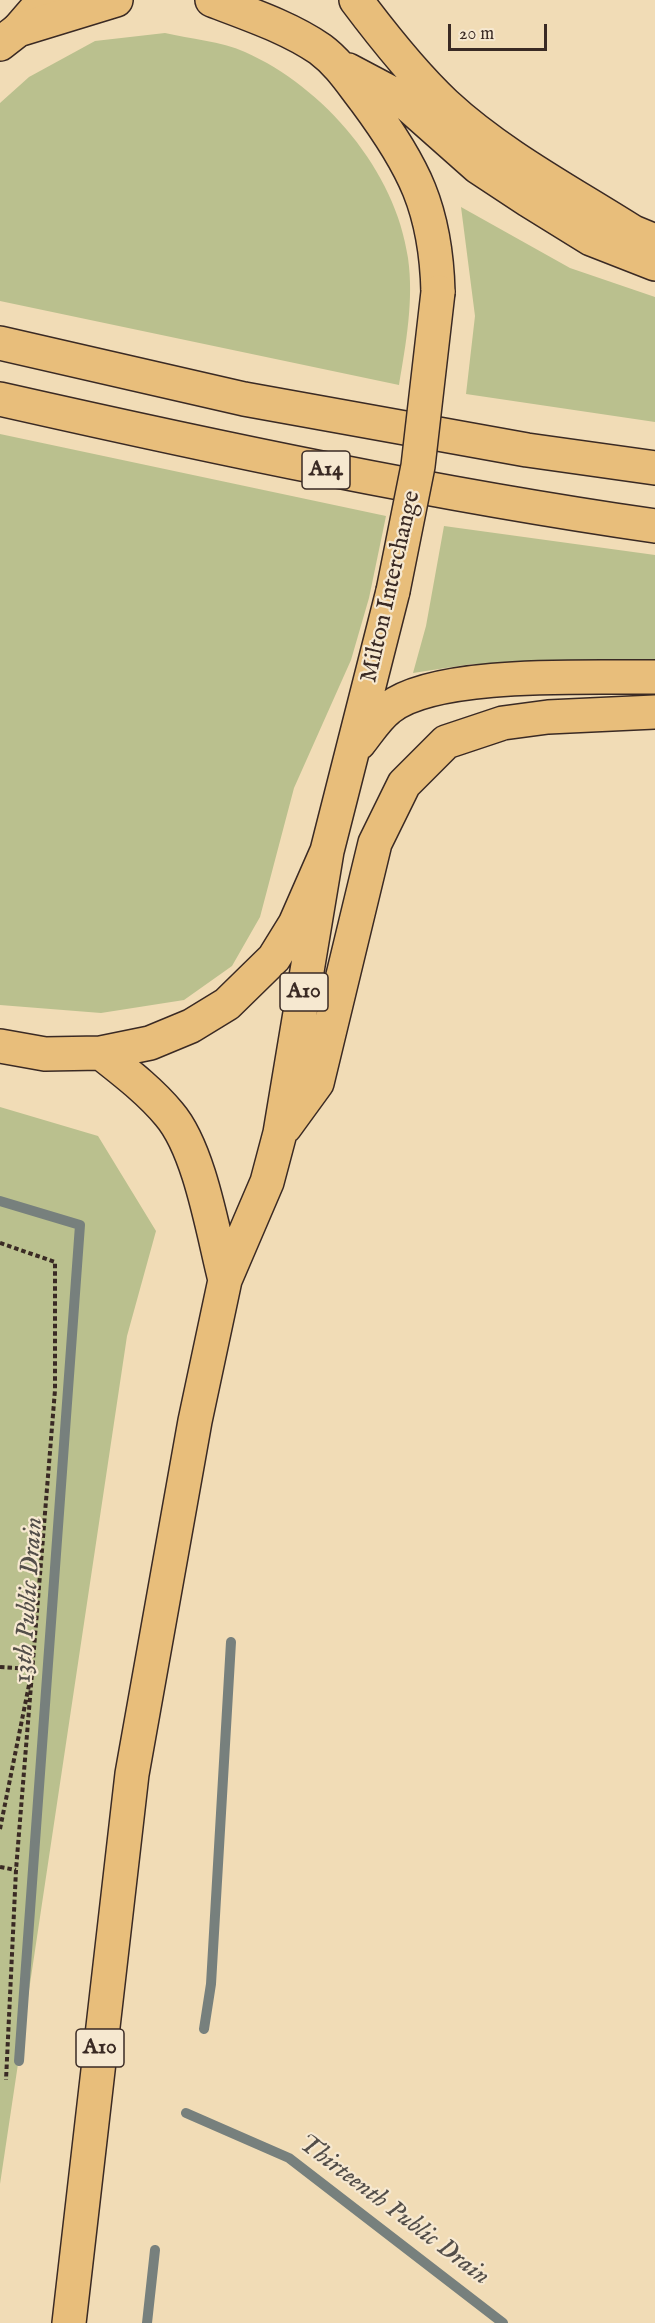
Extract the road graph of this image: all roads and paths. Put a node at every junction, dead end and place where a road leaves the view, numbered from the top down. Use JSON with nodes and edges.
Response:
{"nodes":[{"id":1,"x":44,"y":0,"type":"edge"},
{"id":2,"x":116,"y":0,"type":"edge"},
{"id":3,"x":212,"y":0,"type":"edge"},
{"id":4,"x":356,"y":0,"type":"edge"},
{"id":5,"x":269,"y":13,"type":"edge"},
{"id":6,"x":9,"y":37,"type":"edge"},
{"id":7,"x":339,"y":64,"type":"junction"},
{"id":8,"x":655,"y":241,"type":"edge"},
{"id":9,"x":655,"y":264,"type":"edge"},
{"id":10,"x":0,"y":343,"type":"edge"},
{"id":11,"x":0,"y":399,"type":"edge"},
{"id":12,"x":655,"y":468,"type":"edge"},
{"id":13,"x":655,"y":526,"type":"edge"},
{"id":14,"x":655,"y":677,"type":"edge"},
{"id":15,"x":655,"y":712,"type":"edge"},
{"id":16,"x":351,"y":751,"type":"junction"},
{"id":17,"x":327,"y":851,"type":"junction"},
{"id":18,"x":0,"y":1046,"type":"edge"},
{"id":19,"x":101,"y":1053,"type":"junction"},
{"id":20,"x":280,"y":1133,"type":"junction"},
{"id":21,"x":0,"y":1243,"type":"edge"},
{"id":22,"x":225,"y":1280,"type":"junction"},
{"id":23,"x":0,"y":1667,"type":"edge"},
{"id":24,"x":33,"y":1668,"type":"junction"},
{"id":25,"x":0,"y":1829,"type":"edge"},
{"id":26,"x":0,"y":1867,"type":"edge"},
{"id":27,"x":16,"y":1870,"type":"junction"},
{"id":28,"x":6,"y":2080,"type":"dead end"},
{"id":29,"x":69,"y":2323,"type":"edge"}],
"edges":[{"from":1,"to":6,"type":"main road"},
{"from":2,"to":6,"type":"main road"},
{"from":3,"to":5,"type":"main road","name":"Milton Interchange"},
{"from":4,"to":8,"type":"main road"},
{"from":5,"to":7,"type":"main road","name":"Milton Interchange"},
{"from":7,"to":9,"type":"main road"},
{"from":7,"to":16,"type":"main road","name":"Milton Interchange","bridge":true},
{"from":10,"to":12,"type":"main road","number":"A14"},
{"from":11,"to":13,"type":"main road","number":"A14"},
{"from":14,"to":16,"type":"main road"},
{"from":15,"to":20,"type":"main road"},
{"from":16,"to":17,"type":"main road","name":"Milton Interchange"},
{"from":17,"to":19,"type":"main road","name":"Milton Interchange"},
{"from":17,"to":20,"type":"main road","number":"A10"},
{"from":18,"to":19,"type":"main road","name":"Milton Interchange"},
{"from":19,"to":22,"type":"main road","number":"A10"},
{"from":20,"to":22,"type":"main road","number":"A10"},
{"from":21,"to":24,"type":"path"},
{"from":22,"to":29,"type":"main road","number":"A10"},
{"from":23,"to":24,"type":"path"},
{"from":24,"to":25,"type":"path"},
{"from":24,"to":27,"type":"path"},
{"from":26,"to":27,"type":"path"},
{"from":27,"to":28,"type":"path"}]}
